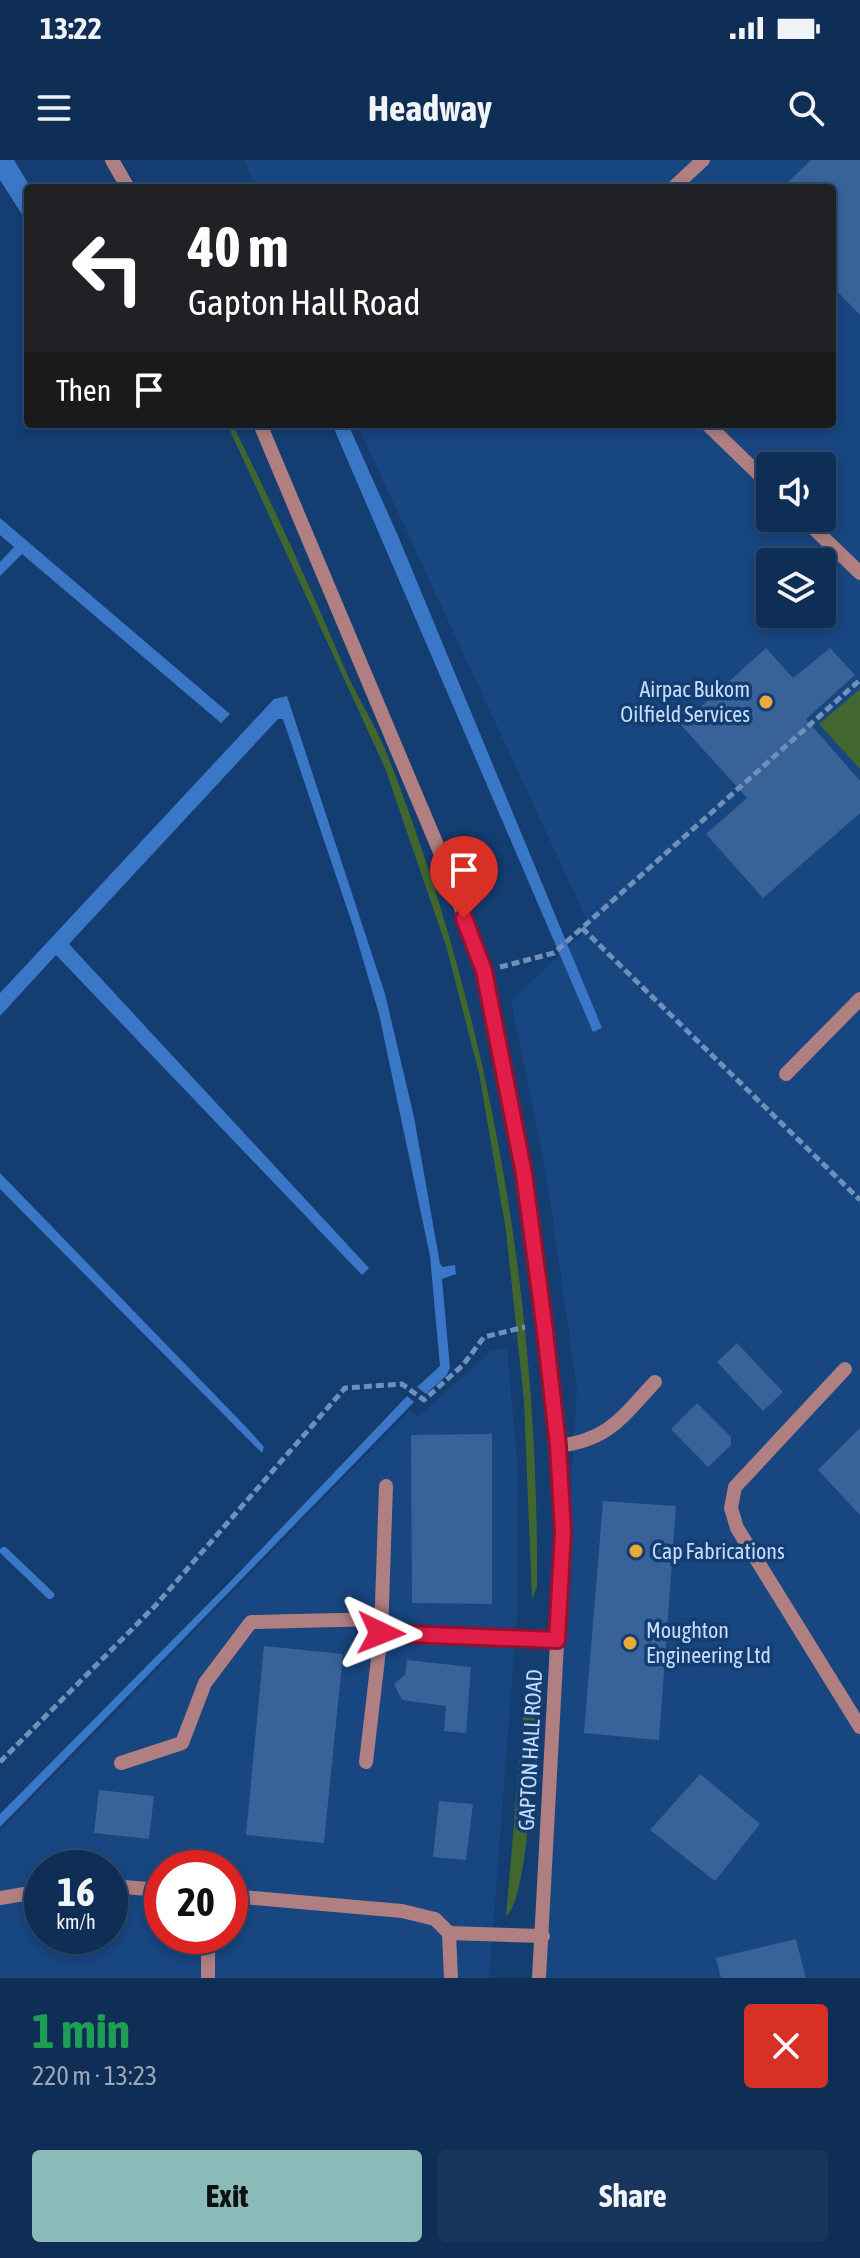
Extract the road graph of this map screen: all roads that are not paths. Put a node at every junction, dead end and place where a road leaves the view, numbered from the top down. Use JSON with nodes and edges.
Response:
{"nodes":[{"id":1,"x":112,"y":160,"type":"edge"},
{"id":2,"x":703,"y":160,"type":"edge"},
{"id":3,"x":126,"y":184,"type":"edge"},
{"id":4,"x":677,"y":184,"type":"edge"},
{"id":5,"x":262,"y":428,"type":"edge"},
{"id":6,"x":711,"y":428,"type":"edge"},
{"id":7,"x":756,"y":471,"type":"edge"},
{"id":8,"x":818,"y":532,"type":"edge"},
{"id":9,"x":860,"y":573,"type":"edge"},
{"id":10,"x":860,"y":999,"type":"edge"},
{"id":11,"x":786,"y":1074,"type":"dead end"},
{"id":12,"x":845,"y":1369,"type":"dead end"},
{"id":13,"x":655,"y":1382,"type":"dead end"},
{"id":14,"x":558,"y":1446,"type":"junction"},
{"id":15,"x":386,"y":1486,"type":"dead end"},
{"id":16,"x":381,"y":1626,"type":"junction"},
{"id":17,"x":557,"y":1640,"type":"junction"},
{"id":18,"x":860,"y":1727,"type":"edge"},
{"id":19,"x":366,"y":1762,"type":"dead end"},
{"id":20,"x":121,"y":1763,"type":"dead end"},
{"id":21,"x":24,"y":1894,"type":"edge"},
{"id":22,"x":0,"y":1898,"type":"edge"},
{"id":23,"x":248,"y":1898,"type":"edge"},
{"id":24,"x":449,"y":1933,"type":"junction"},
{"id":25,"x":543,"y":1936,"type":"junction"},
{"id":26,"x":208,"y":1954,"type":"edge"},
{"id":27,"x":208,"y":1978,"type":"edge"},
{"id":28,"x":451,"y":1978,"type":"edge"},
{"id":29,"x":539,"y":1978,"type":"edge"}],
"edges":[{"from":1,"to":3,"type":"street"},
{"from":2,"to":4,"type":"street"},
{"from":5,"to":14,"type":"street","name":"GAPTON HALL ROAD"},
{"from":6,"to":7,"type":"street"},
{"from":8,"to":9,"type":"street"},
{"from":10,"to":11,"type":"street"},
{"from":12,"to":18,"type":"street"},
{"from":13,"to":14,"type":"street"},
{"from":14,"to":17,"type":"street","name":"GAPTON HALL ROAD"},
{"from":15,"to":16,"type":"street"},
{"from":16,"to":17,"type":"street"},
{"from":16,"to":19,"type":"street"},
{"from":16,"to":20,"type":"street"},
{"from":17,"to":25,"type":"street","name":"GAPTON HALL ROAD"},
{"from":21,"to":22,"type":"street"},
{"from":23,"to":24,"type":"street"},
{"from":24,"to":25,"type":"street"},
{"from":24,"to":28,"type":"street"},
{"from":25,"to":29,"type":"street","name":"GAPTON HALL ROAD"},
{"from":26,"to":27,"type":"street"}]}
